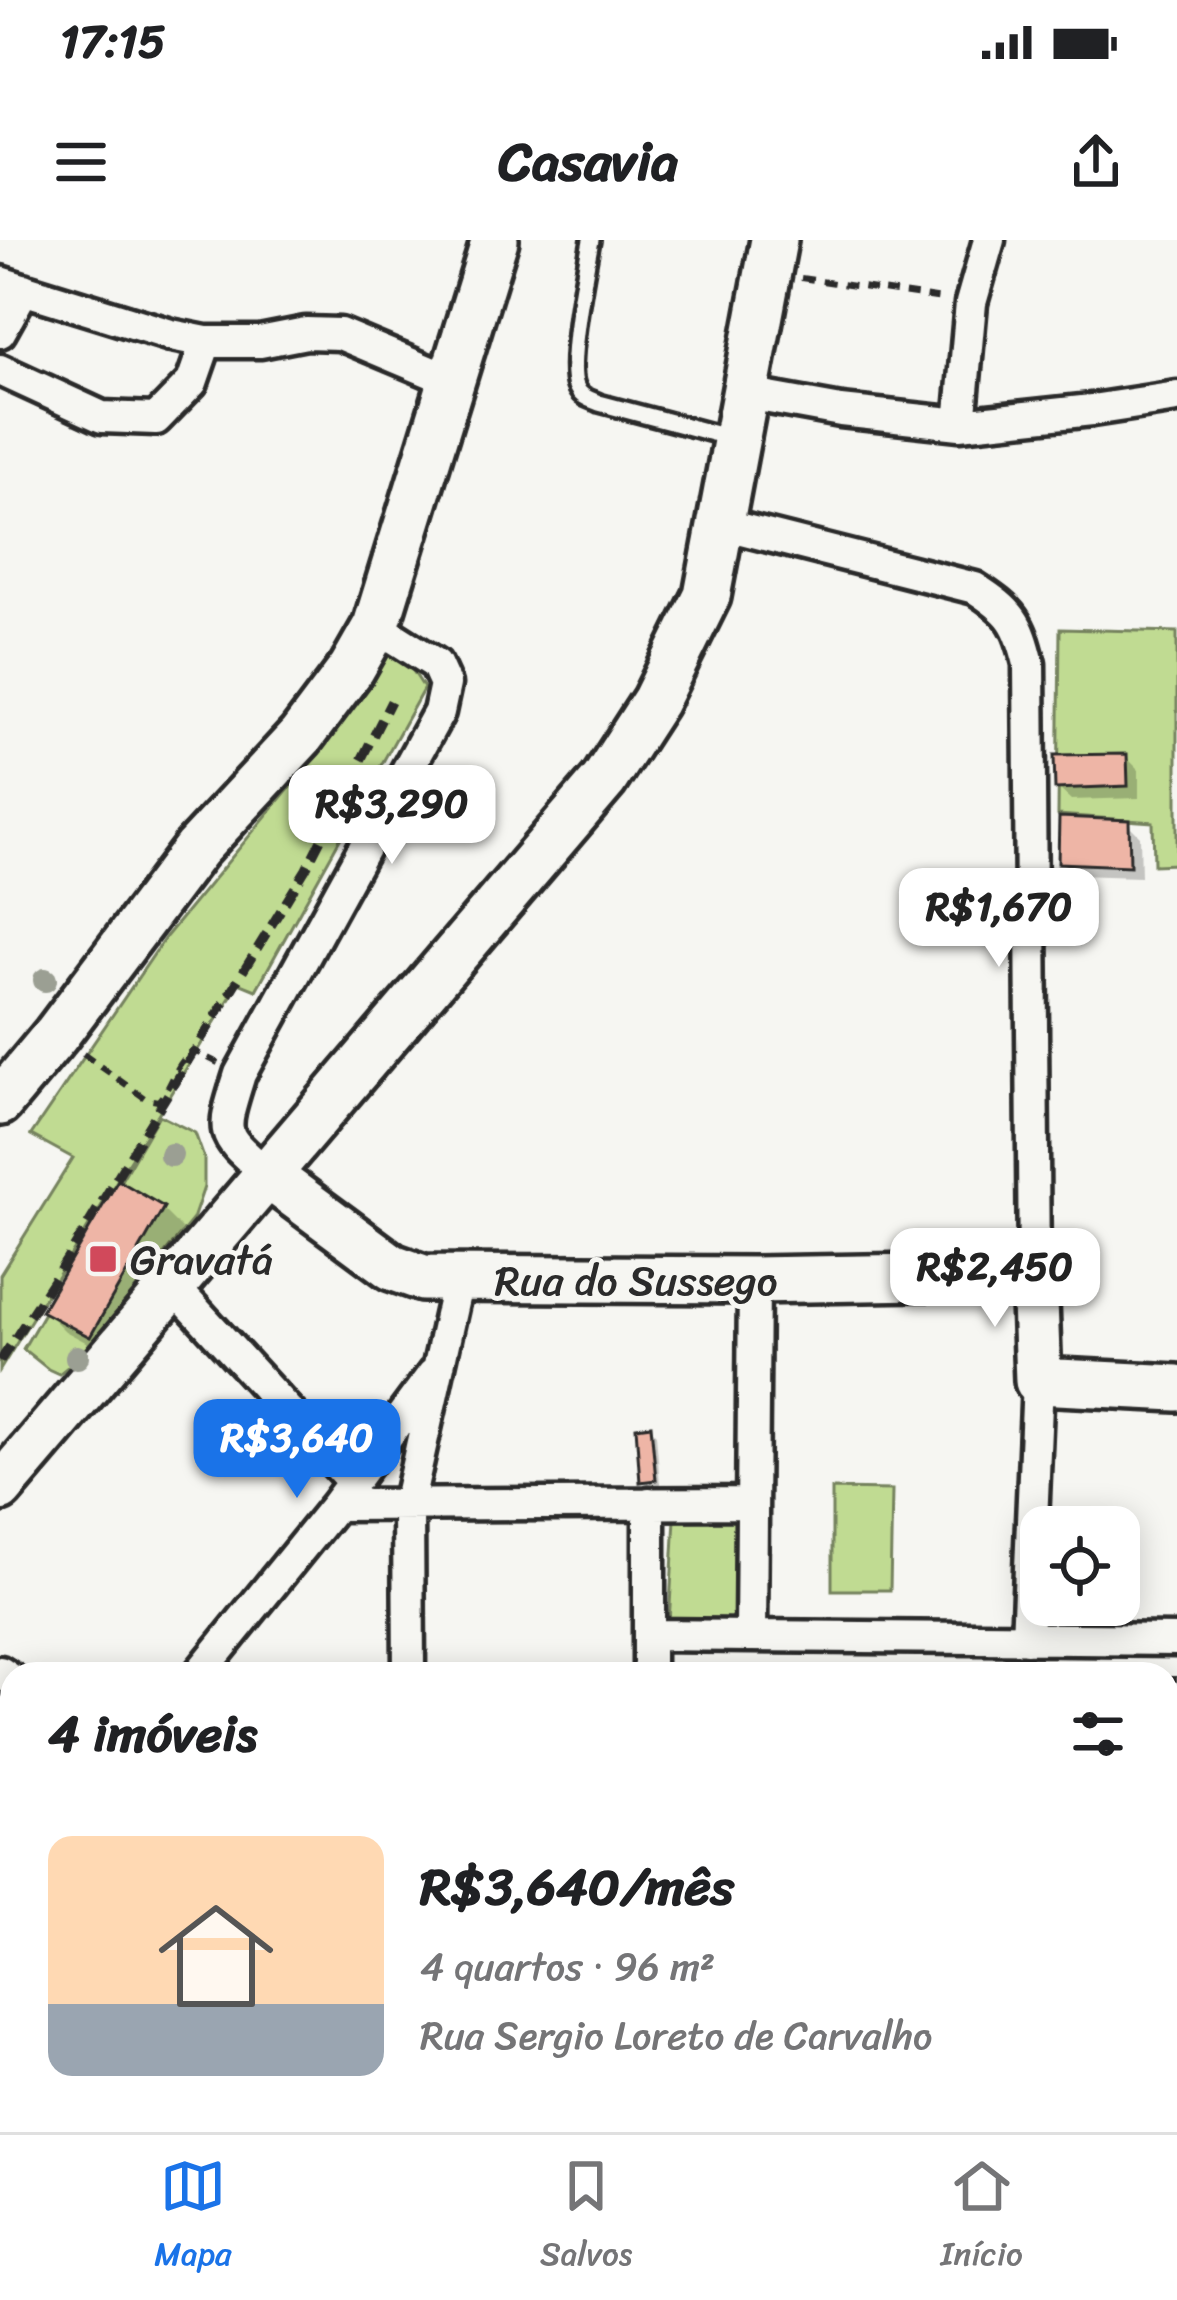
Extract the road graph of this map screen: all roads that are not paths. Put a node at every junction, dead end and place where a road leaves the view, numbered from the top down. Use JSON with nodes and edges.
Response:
{"nodes":[{"id":1,"x":495,"y":240,"type":"edge"},
{"id":2,"x":591,"y":240,"type":"edge"},
{"id":3,"x":989,"y":240,"type":"edge"},
{"id":4,"x":770,"y":256,"type":"edge"},
{"id":5,"x":12,"y":286,"type":"edge"},
{"id":6,"x":0,"y":332,"type":"edge"},
{"id":7,"x":206,"y":342,"type":"junction"},
{"id":8,"x":0,"y":370,"type":"edge"},
{"id":9,"x":452,"y":381,"type":"junction"},
{"id":10,"x":747,"y":394,"type":"junction"},
{"id":11,"x":1177,"y":397,"type":"edge"},
{"id":12,"x":960,"y":424,"type":"junction"},
{"id":13,"x":736,"y":439,"type":"junction"},
{"id":14,"x":722,"y":524,"type":"junction"},
{"id":15,"x":376,"y":626,"type":"junction"},
{"id":16,"x":0,"y":1102,"type":"edge"},
{"id":17,"x":269,"y":1175,"type":"junction"},
{"id":18,"x":1034,"y":1275,"type":"junction"},
{"id":19,"x":458,"y":1280,"type":"junction"},
{"id":20,"x":754,"y":1280,"type":"junction"},
{"id":21,"x":173,"y":1286,"type":"junction"},
{"id":22,"x":440,"y":1365,"type":"junction"},
{"id":23,"x":1038,"y":1382,"type":"junction"},
{"id":24,"x":1177,"y":1388,"type":"edge"},
{"id":25,"x":0,"y":1488,"type":"edge"},
{"id":26,"x":345,"y":1494,"type":"junction"},
{"id":27,"x":751,"y":1503,"type":"junction"},
{"id":28,"x":649,"y":1504,"type":"junction"},
{"id":29,"x":408,"y":1505,"type":"junction"},
{"id":30,"x":650,"y":1634,"type":"junction"},
{"id":31,"x":751,"y":1634,"type":"junction"},
{"id":32,"x":1027,"y":1639,"type":"junction"},
{"id":33,"x":1177,"y":1640,"type":"edge"},
{"id":34,"x":210,"y":1662,"type":"edge"},
{"id":35,"x":409,"y":1662,"type":"edge"},
{"id":36,"x":649,"y":1662,"type":"edge"}],
"edges":[{"from":1,"to":9,"type":"street"},
{"from":2,"to":13,"type":"lane"},
{"from":3,"to":12,"type":"street"},
{"from":4,"to":10,"type":"street"},
{"from":5,"to":6,"type":"street"},
{"from":5,"to":7,"type":"street"},
{"from":7,"to":8,"type":"street"},
{"from":7,"to":9,"type":"street"},
{"from":9,"to":15,"type":"street"},
{"from":10,"to":12,"type":"street"},
{"from":10,"to":13,"type":"street"},
{"from":11,"to":12,"type":"street"},
{"from":13,"to":14,"type":"street"},
{"from":14,"to":17,"type":"street"},
{"from":14,"to":18,"type":"street"},
{"from":15,"to":16,"type":"street"},
{"from":15,"to":17,"type":"street"},
{"from":17,"to":19,"type":"street","name":"Rua do Sussego"},
{"from":17,"to":21,"type":"street"},
{"from":18,"to":20,"type":"street","name":"Rua do Sussego"},
{"from":18,"to":23,"type":"street"},
{"from":19,"to":20,"type":"street","name":"Rua do Sussego"},
{"from":19,"to":22,"type":"street"},
{"from":20,"to":27,"type":"street"},
{"from":21,"to":25,"type":"street"},
{"from":21,"to":26,"type":"street"},
{"from":22,"to":26,"type":"street"},
{"from":22,"to":29,"type":"street"},
{"from":23,"to":24,"type":"street"},
{"from":23,"to":32,"type":"street"},
{"from":26,"to":29,"type":"street"},
{"from":26,"to":34,"type":"street"},
{"from":27,"to":28,"type":"street"},
{"from":27,"to":31,"type":"street"},
{"from":28,"to":29,"type":"street"},
{"from":28,"to":30,"type":"street"},
{"from":29,"to":35,"type":"street"},
{"from":30,"to":31,"type":"street"},
{"from":30,"to":36,"type":"street"},
{"from":31,"to":32,"type":"street"},
{"from":32,"to":33,"type":"street"}]}
